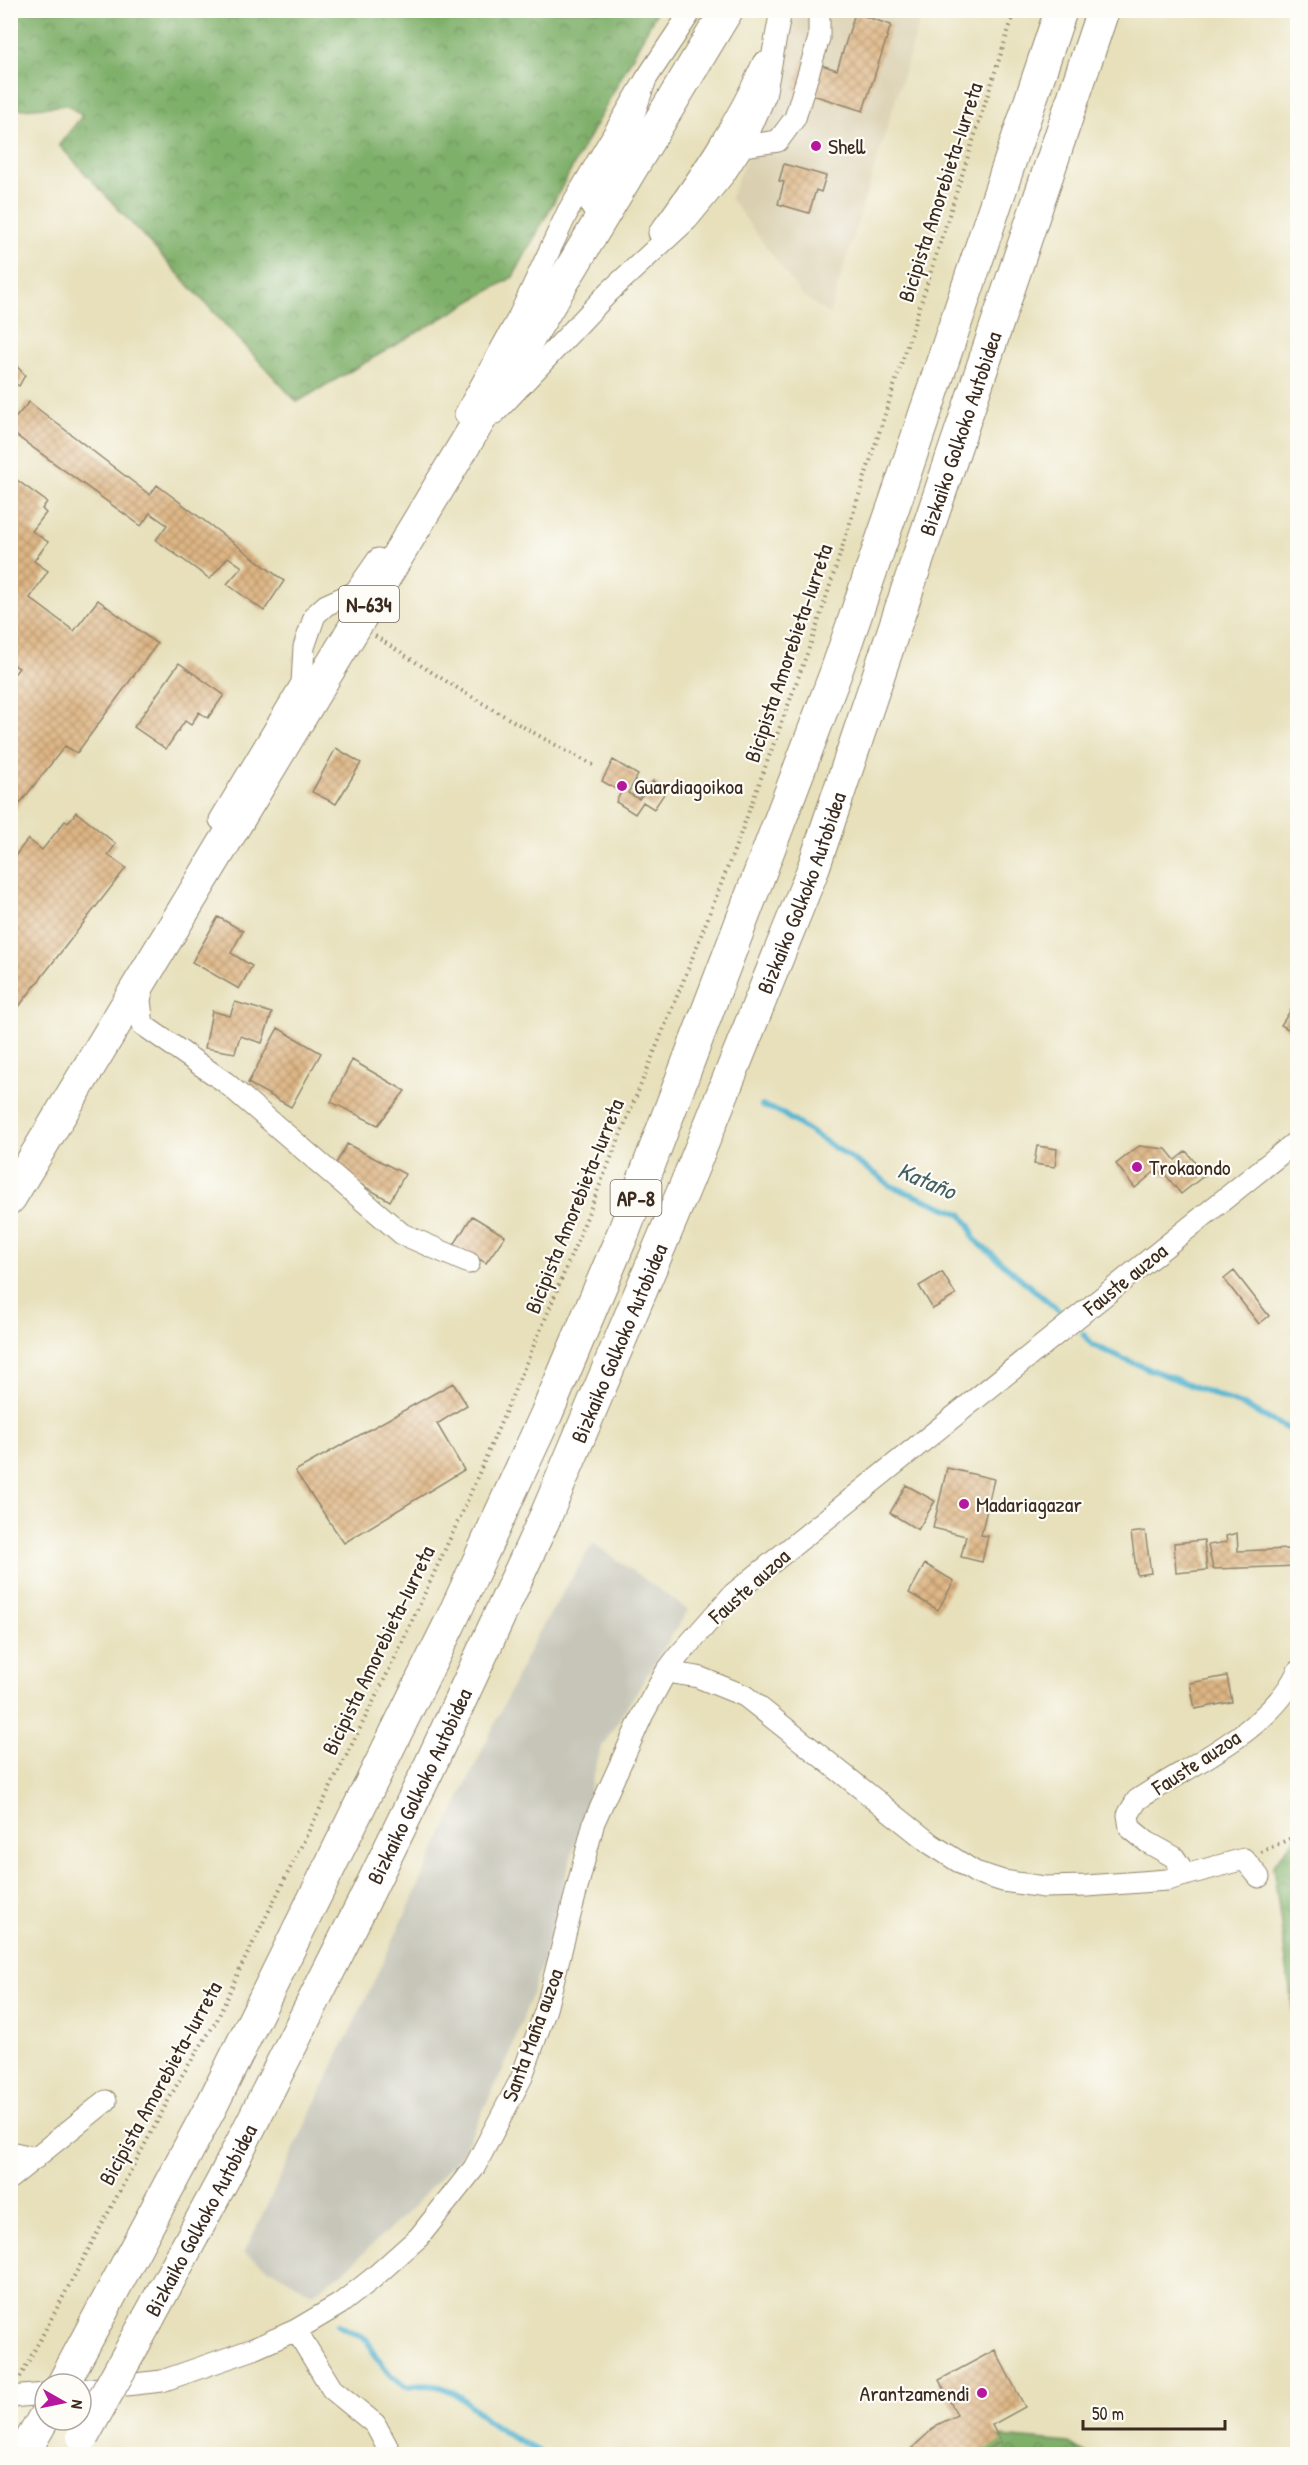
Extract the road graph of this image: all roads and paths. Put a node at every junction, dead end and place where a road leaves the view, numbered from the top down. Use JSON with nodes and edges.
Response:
{"nodes":[{"id":1,"x":727,"y":10,"type":"edge"},
{"id":2,"x":781,"y":10,"type":"edge"},
{"id":3,"x":819,"y":10,"type":"edge"},
{"id":4,"x":1015,"y":10,"type":"edge"},
{"id":5,"x":1061,"y":10,"type":"edge"},
{"id":6,"x":1103,"y":10,"type":"edge"},
{"id":7,"x":691,"y":11,"type":"edge"},
{"id":8,"x":776,"y":34,"type":"junction"},
{"id":9,"x":646,"y":80,"type":"junction"},
{"id":10,"x":743,"y":146,"type":"junction"},
{"id":11,"x":630,"y":273,"type":"junction"},
{"id":12,"x":538,"y":323,"type":"junction"},
{"id":13,"x":468,"y":439,"type":"junction"},
{"id":14,"x":357,"y":624,"type":"junction"},
{"id":15,"x":597,"y":766,"type":"dead end"},
{"id":16,"x":197,"y":890,"type":"junction"},
{"id":17,"x":145,"y":974,"type":"junction"},
{"id":18,"x":143,"y":1025,"type":"junction"},
{"id":19,"x":108,"y":1037,"type":"junction"},
{"id":20,"x":1298,"y":1140,"type":"edge"},
{"id":21,"x":10,"y":1198,"type":"edge"},
{"id":22,"x":469,"y":1263,"type":"dead end"},
{"id":23,"x":1298,"y":1671,"type":"edge"},
{"id":24,"x":666,"y":1672,"type":"junction"},
{"id":25,"x":1298,"y":1835,"type":"edge"},
{"id":26,"x":1244,"y":1859,"type":"junction"},
{"id":27,"x":1186,"y":1875,"type":"junction"},
{"id":28,"x":1259,"y":1877,"type":"dead end"},
{"id":29,"x":106,"y":2101,"type":"dead end"},
{"id":30,"x":10,"y":2152,"type":"edge"},
{"id":31,"x":36,"y":2158,"type":"junction"},
{"id":32,"x":10,"y":2178,"type":"edge"},
{"id":33,"x":296,"y":2330,"type":"junction"},
{"id":34,"x":31,"y":2358,"type":"dead end"},
{"id":35,"x":70,"y":2372,"type":"edge"},
{"id":36,"x":93,"y":2389,"type":"edge"},
{"id":37,"x":33,"y":2395,"type":"edge"},
{"id":38,"x":10,"y":2397,"type":"edge"},
{"id":39,"x":78,"y":2445,"type":"edge"},
{"id":40,"x":391,"y":2454,"type":"edge"}],
"edges":[{"from":1,"to":12,"type":"highway","number":"N-634"},
{"from":2,"to":8,"type":"street"},
{"from":3,"to":10,"type":"street"},
{"from":4,"to":34,"type":"path","name":"Bicipista Amorebieta-Iurreta"},
{"from":5,"to":35,"type":"highway","name":"Bizkaiko Golkoko Autobidea","number":"AP-8"},
{"from":6,"to":39,"type":"highway","name":"Bizkaiko Golkoko Autobidea","number":"AP-8","bridge":true},
{"from":7,"to":9,"type":"street"},
{"from":8,"to":10,"type":"street"},
{"from":8,"to":11,"type":"street"},
{"from":9,"to":12,"type":"street"},
{"from":9,"to":16,"type":"street"},
{"from":10,"to":11,"type":"street"},
{"from":11,"to":13,"type":"street"},
{"from":12,"to":13,"type":"highway","number":"N-634"},
{"from":13,"to":14,"type":"highway","number":"N-634"},
{"from":14,"to":15,"type":"path"},
{"from":14,"to":16,"type":"highway","number":"N-634"},
{"from":16,"to":17,"type":"highway","number":"N-634"},
{"from":17,"to":18,"type":"street"},
{"from":17,"to":19,"type":"highway","number":"N-634"},
{"from":18,"to":19,"type":"street"},
{"from":18,"to":22,"type":"street"},
{"from":19,"to":21,"type":"highway","number":"N-634"},
{"from":20,"to":24,"type":"street","name":"Fauste auzoa"},
{"from":23,"to":27,"type":"street","name":"Fauste auzoa"},
{"from":24,"to":27,"type":"street"},
{"from":24,"to":33,"type":"street","name":"Santa Maña auzoa"},
{"from":25,"to":26,"type":"path"},
{"from":26,"to":27,"type":"street"},
{"from":26,"to":28,"type":"street"},
{"from":29,"to":31,"type":"street"},
{"from":30,"to":31,"type":"street"},
{"from":31,"to":32,"type":"street"},
{"from":33,"to":36,"type":"street","name":"Santa Maña auzoa"},
{"from":33,"to":40,"type":"street"},
{"from":37,"to":38,"type":"street"}]}
